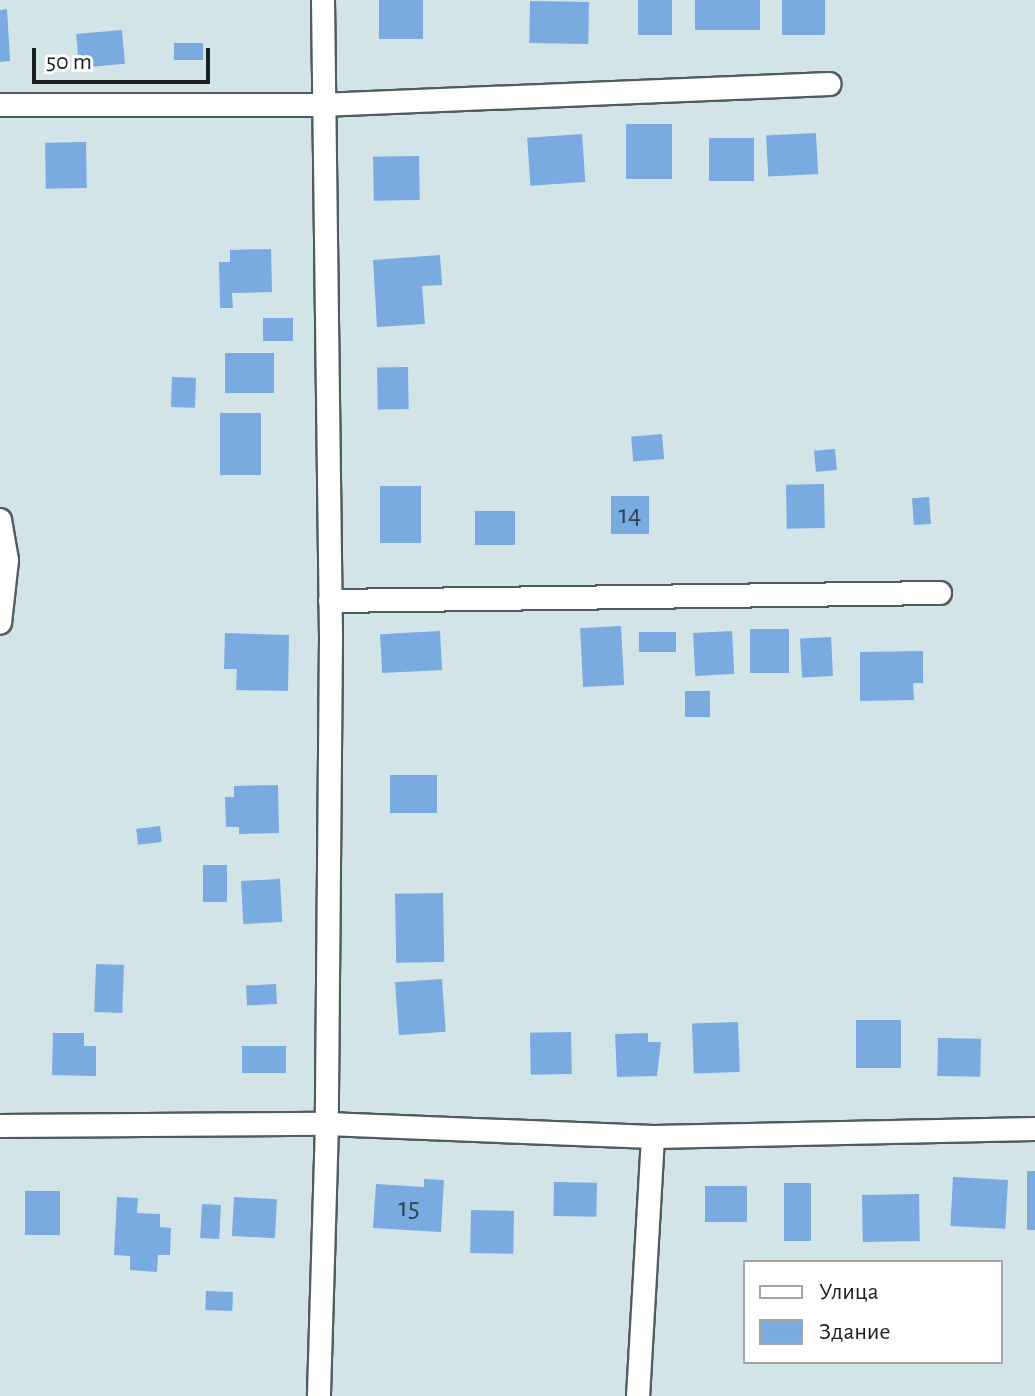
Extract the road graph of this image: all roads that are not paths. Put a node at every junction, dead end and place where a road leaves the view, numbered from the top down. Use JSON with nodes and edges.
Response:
{"nodes":[{"id":1,"x":323,"y":0,"type":"edge"},
{"id":2,"x":830,"y":84,"type":"dead end"},
{"id":3,"x":0,"y":105,"type":"edge"},
{"id":4,"x":321,"y":105,"type":"junction"},
{"id":5,"x":0,"y":520,"type":"edge"},
{"id":6,"x":940,"y":593,"type":"dead end"},
{"id":7,"x":330,"y":601,"type":"junction"},
{"id":8,"x":0,"y":623,"type":"edge"},
{"id":9,"x":327,"y":1124,"type":"junction"},
{"id":10,"x":0,"y":1126,"type":"edge"},
{"id":11,"x":1035,"y":1129,"type":"edge"},
{"id":12,"x":653,"y":1137,"type":"junction"},
{"id":13,"x":319,"y":1396,"type":"edge"},
{"id":14,"x":638,"y":1396,"type":"edge"}],
"edges":[{"from":1,"to":4,"type":"street"},
{"from":2,"to":4,"type":"street"},
{"from":3,"to":4,"type":"street"},
{"from":4,"to":7,"type":"street"},
{"from":5,"to":8,"type":"street"},
{"from":6,"to":7,"type":"street"},
{"from":7,"to":9,"type":"street"},
{"from":9,"to":10,"type":"street"},
{"from":9,"to":12,"type":"street"},
{"from":9,"to":13,"type":"street"},
{"from":11,"to":12,"type":"street"},
{"from":12,"to":14,"type":"street"}]}
